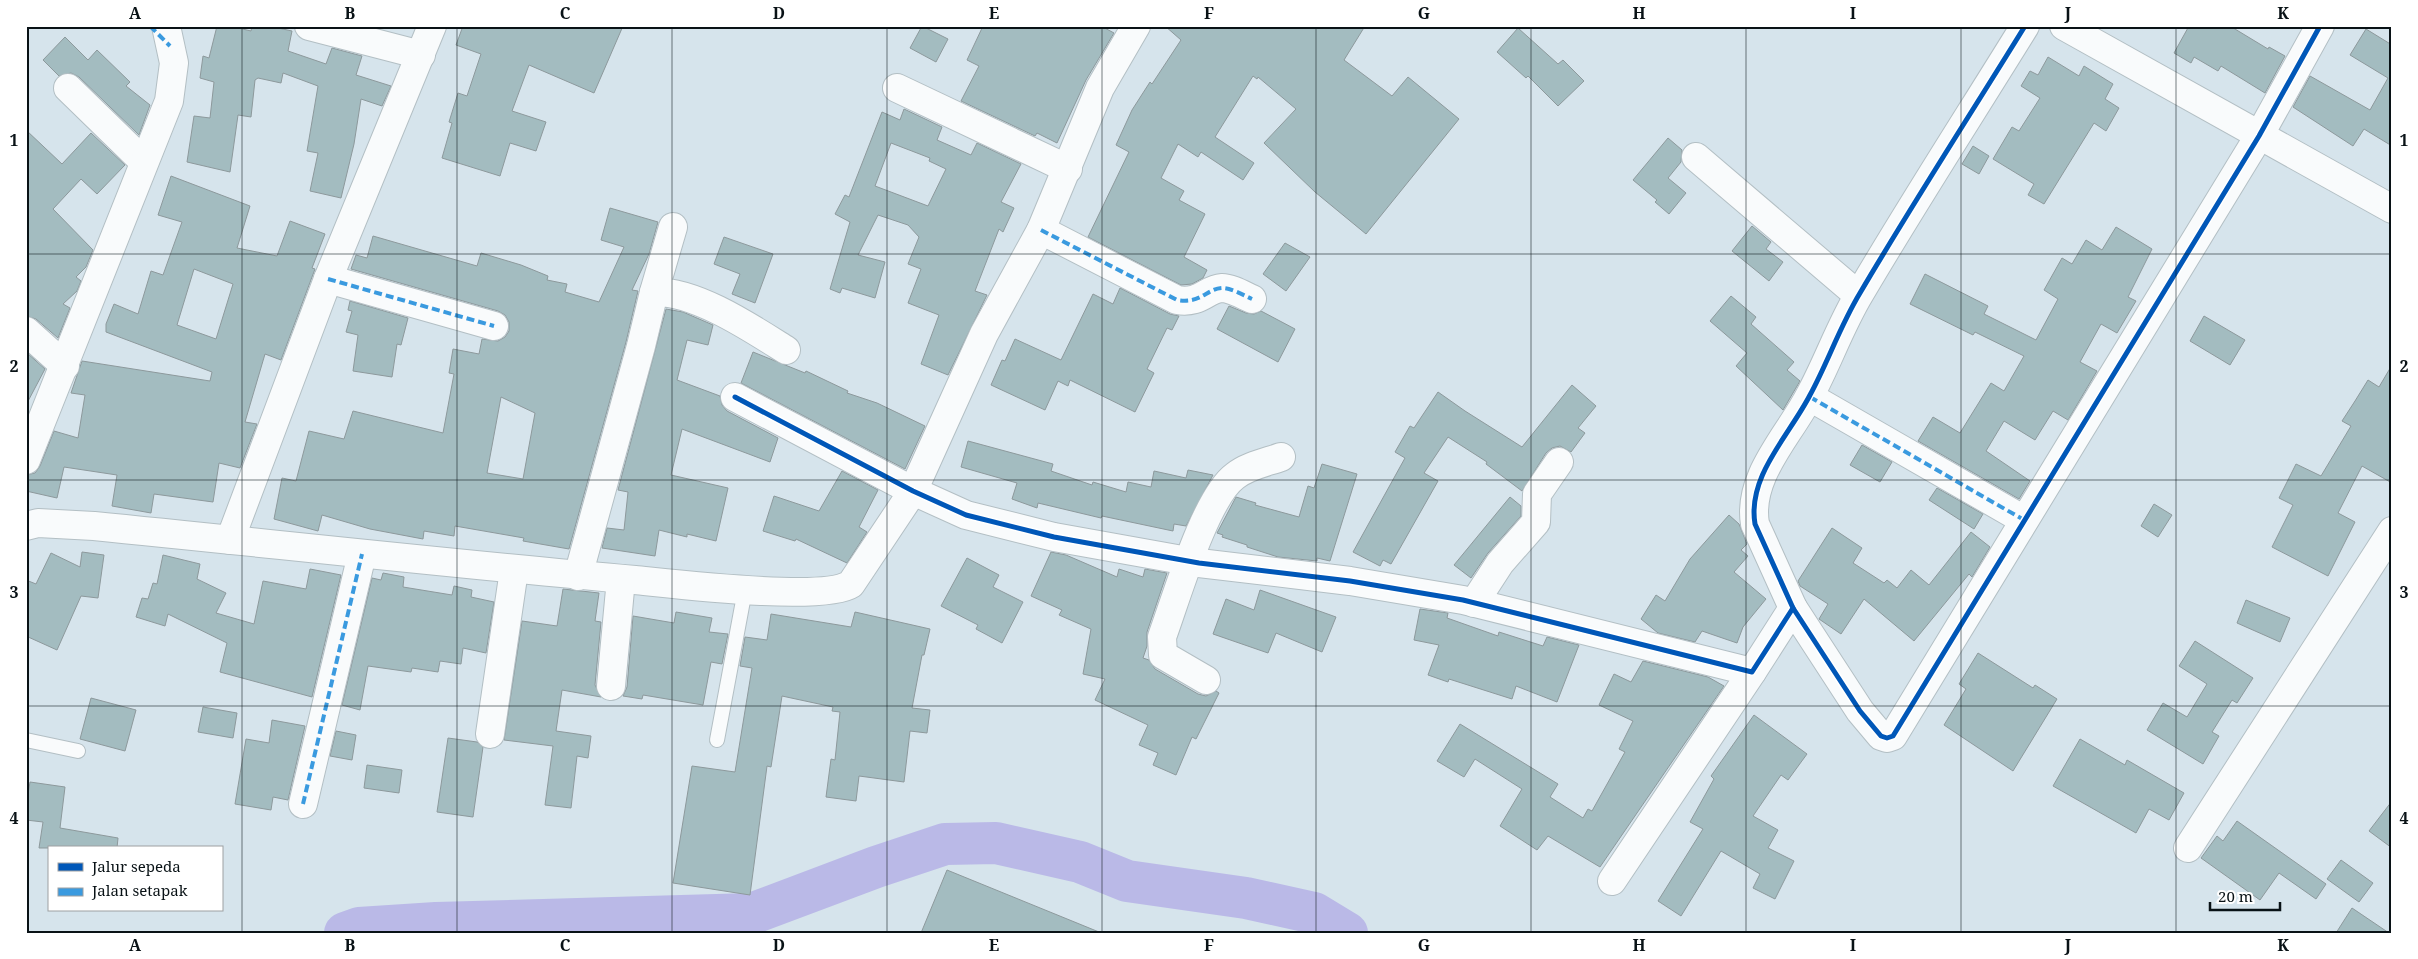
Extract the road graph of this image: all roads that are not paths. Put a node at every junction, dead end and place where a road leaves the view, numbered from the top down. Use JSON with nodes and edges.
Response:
{"nodes":[{"id":1,"x":150,"y":26,"type":"edge"},
{"id":2,"x":309,"y":26,"type":"edge"},
{"id":3,"x":432,"y":26,"type":"edge"},
{"id":4,"x":1136,"y":26,"type":"edge"},
{"id":5,"x":2025,"y":26,"type":"edge"},
{"id":6,"x":2064,"y":26,"type":"edge"},
{"id":7,"x":2320,"y":26,"type":"edge"},
{"id":8,"x":168,"y":36,"type":"edge"},
{"id":9,"x":421,"y":55,"type":"junction"},
{"id":10,"x":68,"y":88,"type":"dead end"},
{"id":11,"x":897,"y":88,"type":"dead end"},
{"id":12,"x":2259,"y":136,"type":"junction"},
{"id":13,"x":1696,"y":157,"type":"dead end"},
{"id":14,"x":144,"y":162,"type":"junction"},
{"id":15,"x":1068,"y":169,"type":"junction"},
{"id":16,"x":2392,"y":209,"type":"edge"},
{"id":17,"x":673,"y":227,"type":"dead end"},
{"id":18,"x":1041,"y":230,"type":"junction"},
{"id":19,"x":328,"y":279,"type":"junction"},
{"id":20,"x":654,"y":292,"type":"junction"},
{"id":21,"x":1858,"y":295,"type":"junction"},
{"id":22,"x":1252,"y":298,"type":"dead end"},
{"id":23,"x":494,"y":326,"type":"dead end"},
{"id":24,"x":26,"y":330,"type":"edge"},
{"id":25,"x":786,"y":350,"type":"dead end"},
{"id":26,"x":65,"y":366,"type":"junction"},
{"id":27,"x":735,"y":397,"type":"dead end"},
{"id":28,"x":1810,"y":397,"type":"junction"},
{"id":29,"x":1281,"y":457,"type":"dead end"},
{"id":30,"x":26,"y":460,"type":"edge"},
{"id":31,"x":1559,"y":462,"type":"dead end"},
{"id":32,"x":913,"y":491,"type":"junction"},
{"id":33,"x":2024,"y":520,"type":"junction"},
{"id":34,"x":26,"y":526,"type":"edge"},
{"id":35,"x":2392,"y":531,"type":"edge"},
{"id":36,"x":230,"y":540,"type":"junction"},
{"id":37,"x":362,"y":554,"type":"junction"},
{"id":38,"x":1189,"y":561,"type":"junction"},
{"id":39,"x":514,"y":570,"type":"junction"},
{"id":40,"x":578,"y":576,"type":"junction"},
{"id":41,"x":621,"y":579,"type":"junction"},
{"id":42,"x":745,"y":590,"type":"junction"},
{"id":43,"x":1474,"y":603,"type":"junction"},
{"id":44,"x":1793,"y":608,"type":"junction"},
{"id":45,"x":1752,"y":672,"type":"junction"},
{"id":46,"x":1206,"y":680,"type":"dead end"},
{"id":47,"x":611,"y":686,"type":"dead end"},
{"id":48,"x":490,"y":734,"type":"dead end"},
{"id":49,"x":26,"y":740,"type":"edge"},
{"id":50,"x":717,"y":740,"type":"dead end"},
{"id":51,"x":78,"y":750,"type":"dead end"},
{"id":52,"x":303,"y":804,"type":"dead end"},
{"id":53,"x":2188,"y":848,"type":"dead end"},
{"id":54,"x":1612,"y":881,"type":"dead end"}],
"edges":[{"from":1,"to":8,"type":"street"},
{"from":2,"to":9,"type":"street"},
{"from":3,"to":9,"type":"street"},
{"from":4,"to":15,"type":"street"},
{"from":5,"to":21,"type":"street"},
{"from":6,"to":12,"type":"street"},
{"from":7,"to":12,"type":"street"},
{"from":8,"to":14,"type":"street"},
{"from":9,"to":19,"type":"street"},
{"from":10,"to":14,"type":"street"},
{"from":11,"to":15,"type":"street"},
{"from":12,"to":16,"type":"street"},
{"from":12,"to":33,"type":"street"},
{"from":13,"to":21,"type":"street"},
{"from":14,"to":26,"type":"street"},
{"from":15,"to":18,"type":"street"},
{"from":17,"to":20,"type":"street"},
{"from":18,"to":22,"type":"street"},
{"from":18,"to":32,"type":"street"},
{"from":19,"to":23,"type":"street"},
{"from":19,"to":36,"type":"street"},
{"from":20,"to":25,"type":"street"},
{"from":20,"to":40,"type":"street"},
{"from":21,"to":28,"type":"street"},
{"from":24,"to":26,"type":"street"},
{"from":26,"to":30,"type":"street"},
{"from":27,"to":32,"type":"street"},
{"from":28,"to":33,"type":"street"},
{"from":28,"to":44,"type":"street"},
{"from":29,"to":38,"type":"street"},
{"from":31,"to":43,"type":"street"},
{"from":32,"to":38,"type":"street"},
{"from":32,"to":42,"type":"street"},
{"from":33,"to":44,"type":"street"},
{"from":34,"to":36,"type":"street"},
{"from":35,"to":53,"type":"street"},
{"from":36,"to":37,"type":"street"},
{"from":37,"to":39,"type":"street"},
{"from":37,"to":52,"type":"street"},
{"from":38,"to":43,"type":"street"},
{"from":38,"to":46,"type":"street"},
{"from":39,"to":40,"type":"street"},
{"from":39,"to":48,"type":"street"},
{"from":40,"to":41,"type":"street"},
{"from":41,"to":42,"type":"street"},
{"from":41,"to":47,"type":"street"},
{"from":42,"to":50,"type":"lane"},
{"from":43,"to":45,"type":"street"},
{"from":44,"to":45,"type":"street"},
{"from":45,"to":54,"type":"street"},
{"from":49,"to":51,"type":"lane"}]}
